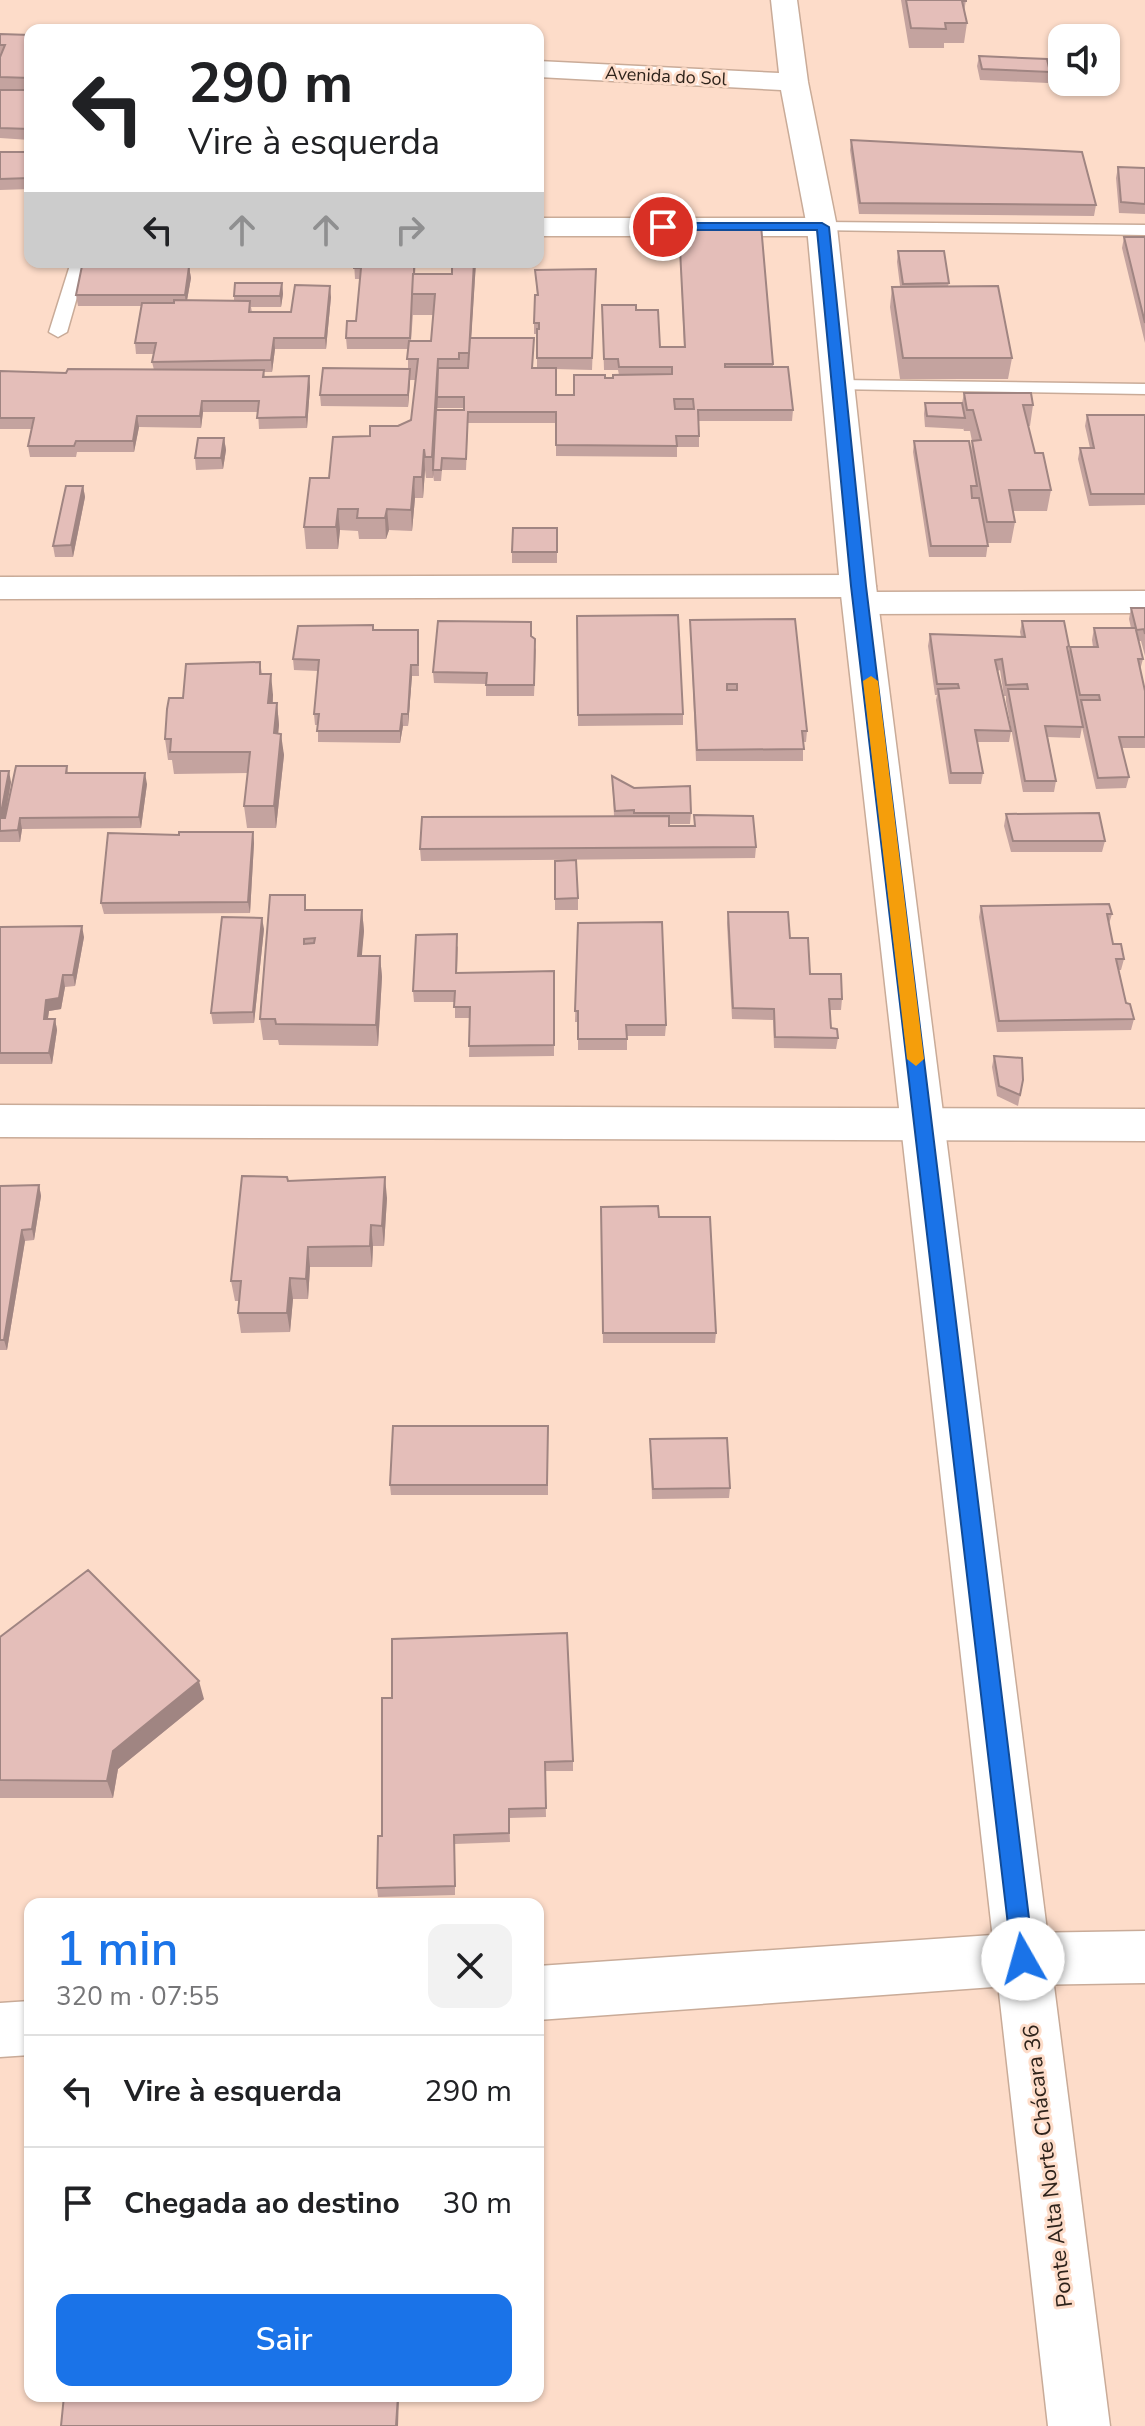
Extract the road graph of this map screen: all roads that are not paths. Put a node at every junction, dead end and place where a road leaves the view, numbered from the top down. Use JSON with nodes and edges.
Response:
{"nodes":[{"id":1,"x":784,"y":0,"type":"edge"},
{"id":2,"x":544,"y":69,"type":"edge"},
{"id":3,"x":794,"y":82,"type":"junction"},
{"id":4,"x":544,"y":227,"type":"edge"},
{"id":5,"x":822,"y":227,"type":"junction"},
{"id":6,"x":1145,"y":230,"type":"edge"},
{"id":7,"x":77,"y":268,"type":"edge"},
{"id":8,"x":58,"y":332,"type":"dead end"},
{"id":9,"x":838,"y":385,"type":"junction"},
{"id":10,"x":1145,"y":389,"type":"edge"},
{"id":11,"x":0,"y":588,"type":"edge"},
{"id":12,"x":860,"y":595,"type":"junction"},
{"id":13,"x":1145,"y":602,"type":"edge"},
{"id":14,"x":0,"y":1121,"type":"edge"},
{"id":15,"x":1145,"y":1125,"type":"edge"},
{"id":16,"x":924,"y":1126,"type":"junction"},
{"id":17,"x":1145,"y":1957,"type":"edge"},
{"id":18,"x":1023,"y":1959,"type":"junction"},
{"id":19,"x":544,"y":1993,"type":"edge"},
{"id":20,"x":24,"y":2028,"type":"edge"},
{"id":21,"x":0,"y":2030,"type":"edge"},
{"id":22,"x":1079,"y":2426,"type":"edge"}],
"edges":[{"from":1,"to":3,"type":"street","name":"Ponte Alta Norte Chácara 36"},
{"from":2,"to":3,"type":"street","name":"Avenida do Sol"},
{"from":3,"to":5,"type":"street","name":"Ponte Alta Norte Chácara 36"},
{"from":4,"to":5,"type":"street"},
{"from":5,"to":6,"type":"lane"},
{"from":5,"to":9,"type":"street","name":"Ponte Alta Norte Chácara 36"},
{"from":7,"to":8,"type":"lane"},
{"from":9,"to":10,"type":"lane"},
{"from":9,"to":12,"type":"street","name":"Ponte Alta Norte Chácara 36"},
{"from":11,"to":12,"type":"street"},
{"from":12,"to":13,"type":"street"},
{"from":12,"to":16,"type":"street","name":"Ponte Alta Norte Chácara 36"},
{"from":14,"to":16,"type":"street"},
{"from":15,"to":16,"type":"street"},
{"from":16,"to":18,"type":"street","name":"Ponte Alta Norte Chácara 36"},
{"from":17,"to":18,"type":"street"},
{"from":18,"to":19,"type":"street"},
{"from":18,"to":22,"type":"street","name":"Ponte Alta Norte Chácara 36"},
{"from":20,"to":21,"type":"street"}]}
